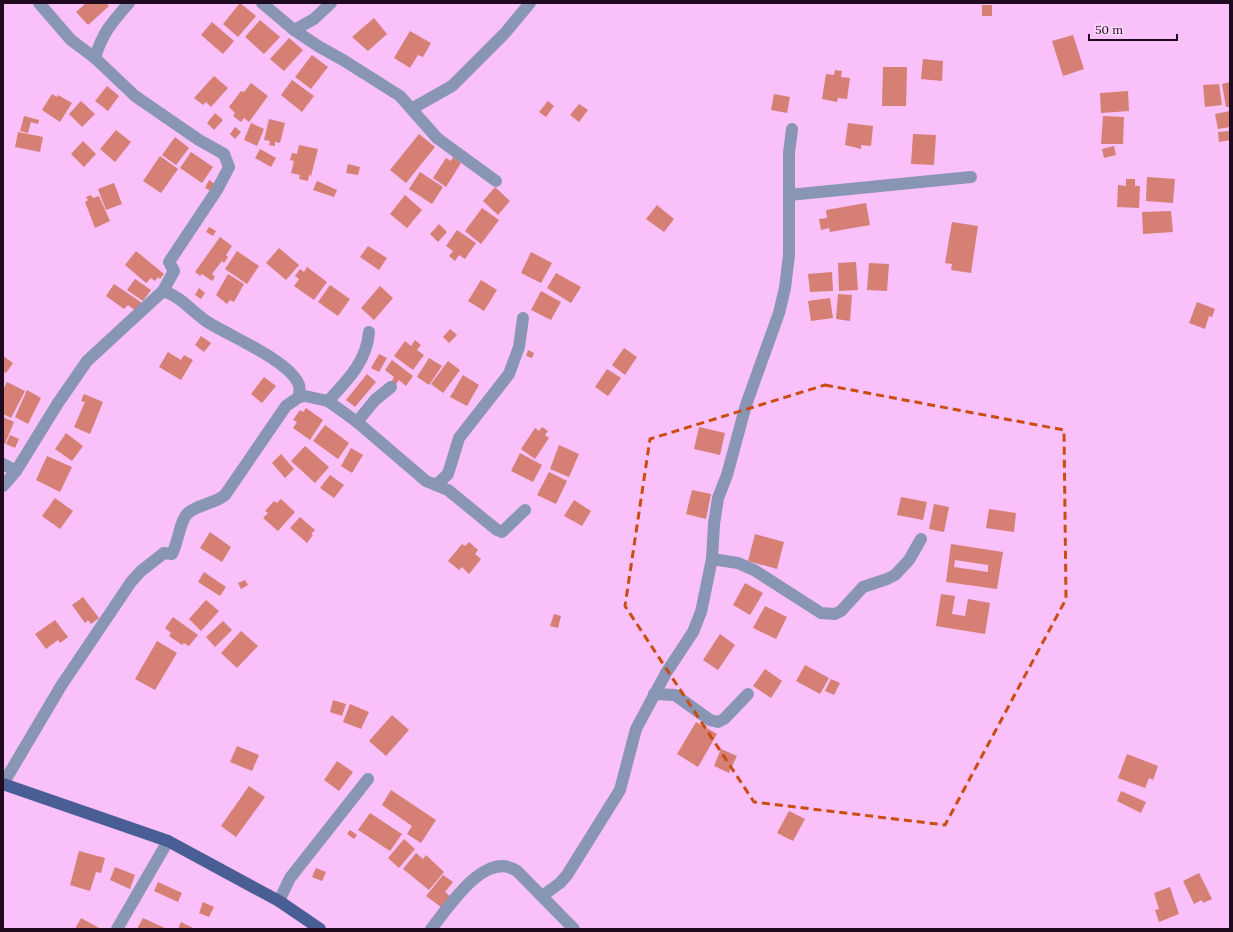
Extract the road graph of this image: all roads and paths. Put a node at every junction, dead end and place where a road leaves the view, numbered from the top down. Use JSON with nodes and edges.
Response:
{"nodes":[{"id":1,"x":39,"y":3,"type":"edge"},
{"id":2,"x":129,"y":3,"type":"edge"},
{"id":3,"x":262,"y":3,"type":"edge"},
{"id":4,"x":331,"y":3,"type":"edge"},
{"id":5,"x":530,"y":3,"type":"edge"},
{"id":6,"x":294,"y":30,"type":"junction"},
{"id":7,"x":95,"y":58,"type":"junction"},
{"id":8,"x":413,"y":108,"type":"junction"},
{"id":9,"x":792,"y":129,"type":"dead end"},
{"id":10,"x":971,"y":177,"type":"dead end"},
{"id":11,"x":496,"y":181,"type":"dead end"},
{"id":12,"x":789,"y":195,"type":"junction"},
{"id":13,"x":163,"y":291,"type":"junction"},
{"id":14,"x":524,"y":318,"type":"dead end"},
{"id":15,"x":369,"y":332,"type":"dead end"},
{"id":16,"x":391,"y":387,"type":"dead end"},
{"id":17,"x":298,"y":398,"type":"junction"},
{"id":18,"x":328,"y":401,"type":"junction"},
{"id":19,"x":357,"y":422,"type":"junction"},
{"id":20,"x":3,"y":464,"type":"edge"},
{"id":21,"x":16,"y":471,"type":"junction"},
{"id":22,"x":436,"y":485,"type":"junction"},
{"id":23,"x":3,"y":486,"type":"edge"},
{"id":24,"x":525,"y":510,"type":"dead end"},
{"id":25,"x":921,"y":539,"type":"dead end"},
{"id":26,"x":712,"y":559,"type":"junction"},
{"id":27,"x":654,"y":694,"type":"junction"},
{"id":28,"x":748,"y":694,"type":"dead end"},
{"id":29,"x":368,"y":779,"type":"dead end"},
{"id":30,"x":3,"y":784,"type":"edge"},
{"id":31,"x":168,"y":842,"type":"junction"},
{"id":32,"x":542,"y":896,"type":"junction"},
{"id":33,"x":279,"y":901,"type":"junction"},
{"id":34,"x":117,"y":929,"type":"edge"},
{"id":35,"x":320,"y":929,"type":"edge"},
{"id":36,"x":431,"y":929,"type":"edge"},
{"id":37,"x":574,"y":929,"type":"edge"}],
"edges":[{"from":1,"to":7,"type":"street"},
{"from":2,"to":7,"type":"street"},
{"from":3,"to":6,"type":"street"},
{"from":4,"to":6,"type":"street"},
{"from":5,"to":8,"type":"street"},
{"from":6,"to":8,"type":"street"},
{"from":7,"to":13,"type":"street"},
{"from":8,"to":11,"type":"street"},
{"from":9,"to":12,"type":"street"},
{"from":10,"to":12,"type":"street"},
{"from":12,"to":26,"type":"street"},
{"from":13,"to":17,"type":"street"},
{"from":13,"to":21,"type":"street"},
{"from":14,"to":22,"type":"street"},
{"from":15,"to":18,"type":"street"},
{"from":16,"to":19,"type":"street"},
{"from":17,"to":18,"type":"street"},
{"from":17,"to":30,"type":"street"},
{"from":18,"to":19,"type":"street"},
{"from":19,"to":22,"type":"street"},
{"from":20,"to":21,"type":"street"},
{"from":21,"to":23,"type":"street"},
{"from":22,"to":24,"type":"street"},
{"from":25,"to":26,"type":"street"},
{"from":26,"to":27,"type":"street"},
{"from":27,"to":28,"type":"street"},
{"from":27,"to":32,"type":"street"},
{"from":29,"to":33,"type":"street"},
{"from":30,"to":31,"type":"main road"},
{"from":31,"to":33,"type":"main road"},
{"from":31,"to":34,"type":"street"},
{"from":32,"to":36,"type":"street"},
{"from":32,"to":37,"type":"street"},
{"from":33,"to":35,"type":"main road"}]}
